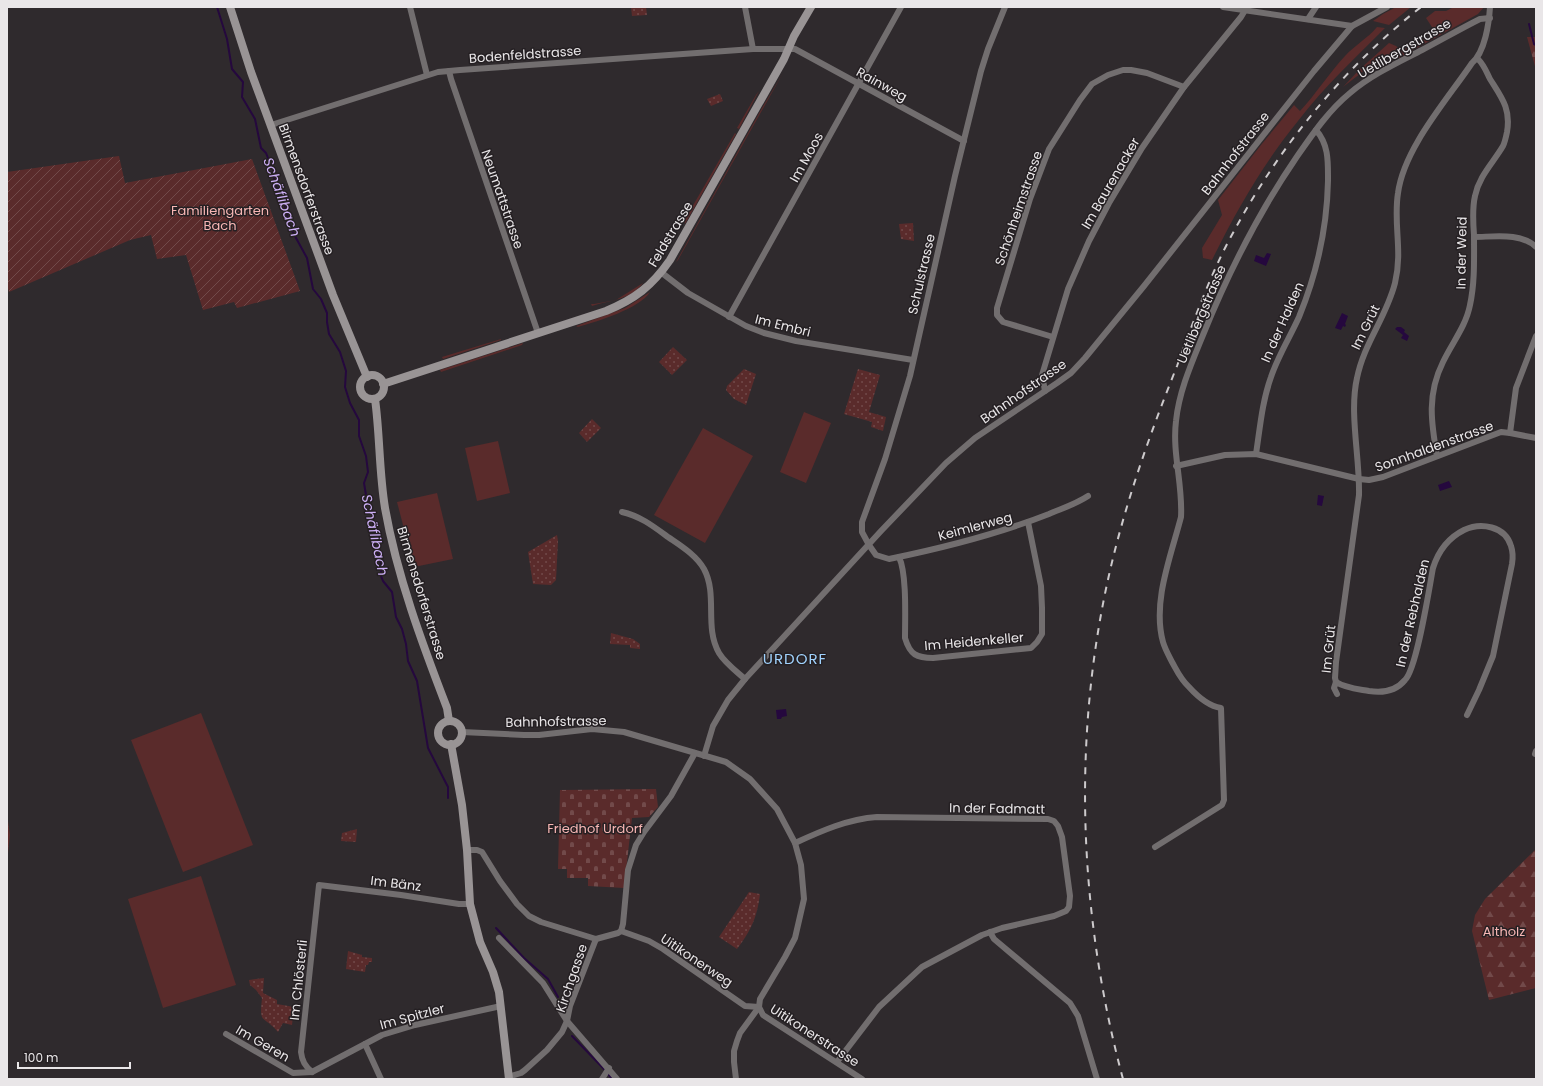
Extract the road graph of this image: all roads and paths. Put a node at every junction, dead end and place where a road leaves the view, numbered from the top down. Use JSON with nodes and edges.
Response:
{"nodes":[{"id":1,"x":230,"y":7,"type":"edge"},
{"id":2,"x":410,"y":7,"type":"edge"},
{"id":3,"x":745,"y":7,"type":"edge"},
{"id":4,"x":811,"y":7,"type":"edge"},
{"id":5,"x":902,"y":7,"type":"edge"},
{"id":6,"x":1005,"y":7,"type":"edge"},
{"id":7,"x":1223,"y":7,"type":"edge"},
{"id":8,"x":1316,"y":7,"type":"edge"},
{"id":9,"x":1387,"y":7,"type":"edge"},
{"id":10,"x":1490,"y":7,"type":"edge"},
{"id":11,"x":1246,"y":9,"type":"edge"},
{"id":12,"x":1490,"y":18,"type":"junction"},
{"id":13,"x":1308,"y":19,"type":"junction"},
{"id":14,"x":1352,"y":26,"type":"junction"},
{"id":15,"x":753,"y":49,"type":"junction"},
{"id":16,"x":788,"y":49,"type":"junction"},
{"id":17,"x":1478,"y":59,"type":"junction"},
{"id":18,"x":449,"y":71,"type":"junction"},
{"id":19,"x":428,"y":75,"type":"junction"},
{"id":20,"x":859,"y":83,"type":"junction"},
{"id":21,"x":1184,"y":87,"type":"junction"},
{"id":22,"x":271,"y":125,"type":"junction"},
{"id":23,"x":1316,"y":130,"type":"junction"},
{"id":24,"x":964,"y":140,"type":"junction"},
{"id":25,"x":1474,"y":237,"type":"junction"},
{"id":26,"x":1536,"y":247,"type":"edge"},
{"id":27,"x":662,"y":272,"type":"junction"},
{"id":28,"x":729,"y":317,"type":"junction"},
{"id":29,"x":538,"y":333,"type":"junction"},
{"id":30,"x":1536,"y":336,"type":"edge"},
{"id":31,"x":1053,"y":337,"type":"junction"},
{"id":32,"x":913,"y":360,"type":"junction"},
{"id":33,"x":367,"y":377,"type":"junction"},
{"id":34,"x":384,"y":384,"type":"junction"},
{"id":35,"x":1046,"y":391,"type":"junction"},
{"id":36,"x":375,"y":399,"type":"junction"},
{"id":37,"x":1510,"y":433,"type":"junction"},
{"id":38,"x":1536,"y":438,"type":"edge"},
{"id":39,"x":1256,"y":454,"type":"junction"},
{"id":40,"x":1437,"y":456,"type":"junction"},
{"id":41,"x":1176,"y":466,"type":"junction"},
{"id":42,"x":1359,"y":479,"type":"junction"},
{"id":43,"x":1088,"y":496,"type":"dead end"},
{"id":44,"x":622,"y":512,"type":"dead end"},
{"id":45,"x":1028,"y":522,"type":"junction"},
{"id":46,"x":869,"y":545,"type":"junction"},
{"id":47,"x":899,"y":557,"type":"junction"},
{"id":48,"x":745,"y":679,"type":"junction"},
{"id":49,"x":1336,"y":682,"type":"junction"},
{"id":50,"x":1336,"y":694,"type":"dead end"},
{"id":51,"x":1466,"y":715,"type":"dead end"},
{"id":52,"x":450,"y":721,"type":"junction"},
{"id":53,"x":462,"y":732,"type":"junction"},
{"id":54,"x":451,"y":744,"type":"junction"},
{"id":55,"x":695,"y":753,"type":"junction"},
{"id":56,"x":704,"y":756,"type":"junction"},
{"id":57,"x":795,"y":843,"type":"junction"},
{"id":58,"x":1155,"y":847,"type":"dead end"},
{"id":59,"x":467,"y":850,"type":"junction"},
{"id":60,"x":319,"y":885,"type":"joint"},
{"id":61,"x":470,"y":904,"type":"junction"},
{"id":62,"x":621,"y":931,"type":"junction"},
{"id":63,"x":990,"y":932,"type":"junction"},
{"id":64,"x":499,"y":938,"type":"dead end"},
{"id":65,"x":596,"y":938,"type":"junction"},
{"id":66,"x":501,"y":1006,"type":"junction"},
{"id":67,"x":759,"y":1007,"type":"junction"},
{"id":68,"x":567,"y":1021,"type":"junction"},
{"id":69,"x":226,"y":1034,"type":"dead end"},
{"id":70,"x":365,"y":1044,"type":"junction"},
{"id":71,"x":837,"y":1062,"type":"junction"},
{"id":72,"x":608,"y":1070,"type":"junction"},
{"id":73,"x":312,"y":1072,"type":"junction"},
{"id":74,"x":508,"y":1078,"type":"edge"},
{"id":75,"x":381,"y":1079,"type":"edge"},
{"id":76,"x":602,"y":1079,"type":"edge"},
{"id":77,"x":618,"y":1079,"type":"edge"},
{"id":78,"x":736,"y":1079,"type":"edge"},
{"id":79,"x":862,"y":1079,"type":"edge"},
{"id":80,"x":1097,"y":1079,"type":"edge"}],
"edges":[{"from":1,"to":22,"type":"main road","name":"Birmensdorferstrasse"},
{"from":2,"to":19,"type":"street"},
{"from":3,"to":15,"type":"street"},
{"from":4,"to":16,"type":"main road","name":"Feldstrasse"},
{"from":5,"to":20,"type":"street","name":"Im Moos"},
{"from":6,"to":24,"type":"street","name":"Schulstrasse"},
{"from":7,"to":11,"type":"street"},
{"from":8,"to":13,"type":"street"},
{"from":9,"to":14,"type":"street","name":"Bahnhofstrasse"},
{"from":10,"to":12,"type":"street","name":"Im Grüt"},
{"from":11,"to":13,"type":"street"},
{"from":11,"to":21,"type":"street","name":"Im Baurenacker"},
{"from":12,"to":17,"type":"street","name":"Im Grüt"},
{"from":12,"to":23,"type":"street","name":"Uetlibergstrasse"},
{"from":13,"to":14,"type":"street"},
{"from":14,"to":35,"type":"street","name":"Bahnhofstrasse"},
{"from":15,"to":16,"type":"street","name":"Bodenfeldstrasse"},
{"from":15,"to":18,"type":"street","name":"Bodenfeldstrasse"},
{"from":16,"to":20,"type":"street","name":"Rainweg"},
{"from":16,"to":27,"type":"main road","name":"Feldstrasse"},
{"from":17,"to":25,"type":"street","name":"In der Weid"},
{"from":17,"to":42,"type":"street","name":"Im Grüt"},
{"from":18,"to":19,"type":"street","name":"Bodenfeldstrasse"},
{"from":18,"to":29,"type":"street","name":"Neumattstrasse"},
{"from":19,"to":22,"type":"street","name":"Bodenfeldstrasse"},
{"from":20,"to":24,"type":"street","name":"Rainweg"},
{"from":20,"to":28,"type":"street","name":"Im Moos"},
{"from":21,"to":31,"type":"street","name":"Im Baurenacker"},
{"from":21,"to":31,"type":"street","name":"Schönheimstrasse"},
{"from":22,"to":33,"type":"main road","name":"Birmensdorferstrasse"},
{"from":23,"to":39,"type":"street","name":"In der Halden"},
{"from":23,"to":41,"type":"street","name":"Uetlibergstrasse"},
{"from":24,"to":32,"type":"street","name":"Schulstrasse"},
{"from":25,"to":26,"type":"street"},
{"from":25,"to":40,"type":"street","name":"In der Weid"},
{"from":27,"to":28,"type":"street","name":"Im Embri"},
{"from":27,"to":29,"type":"main road","name":"Feldstrasse"},
{"from":28,"to":32,"type":"street","name":"Im Embri"},
{"from":29,"to":34,"type":"main road","name":"Feldstrasse"},
{"from":30,"to":37,"type":"street"},
{"from":31,"to":35,"type":"street","name":"Im Baurenacker"},
{"from":32,"to":46,"type":"street","name":"Schulstrasse"},
{"from":33,"to":34,"type":"main road"},
{"from":33,"to":36,"type":"main road"},
{"from":34,"to":36,"type":"main road"},
{"from":35,"to":46,"type":"street","name":"Bahnhofstrasse"},
{"from":36,"to":52,"type":"main road","name":"Birmensdorferstrasse"},
{"from":37,"to":38,"type":"street","name":"Sonnhaldenstrasse"},
{"from":37,"to":40,"type":"street","name":"Sonnhaldenstrasse"},
{"from":39,"to":41,"type":"street","name":"Sonnhaldenstrasse"},
{"from":39,"to":42,"type":"street","name":"Sonnhaldenstrasse"},
{"from":40,"to":42,"type":"street","name":"Sonnhaldenstrasse"},
{"from":41,"to":58,"type":"street","name":"Uetlibergstrasse"},
{"from":42,"to":49,"type":"street","name":"Im Grüt"},
{"from":43,"to":45,"type":"street","name":"Keimlerweg"},
{"from":44,"to":48,"type":"street"},
{"from":45,"to":47,"type":"street","name":"Keimlerweg"},
{"from":45,"to":47,"type":"street","name":"Im Heidenkeller"},
{"from":46,"to":47,"type":"street","name":"Keimlerweg"},
{"from":46,"to":48,"type":"street","name":"Bahnhofstrasse"},
{"from":48,"to":56,"type":"street","name":"Bahnhofstrasse"},
{"from":49,"to":50,"type":"street","name":"Im Grüt"},
{"from":49,"to":51,"type":"street","name":"In der Rebhalden"},
{"from":52,"to":53,"type":"main road"},
{"from":52,"to":54,"type":"main road"},
{"from":53,"to":54,"type":"main road"},
{"from":53,"to":55,"type":"street","name":"Bahnhofstrasse"},
{"from":54,"to":59,"type":"main road"},
{"from":55,"to":56,"type":"street","name":"Bahnhofstrasse"},
{"from":55,"to":62,"type":"street"},
{"from":56,"to":57,"type":"street","name":"Bahnhofstrasse"},
{"from":57,"to":63,"type":"street","name":"In der Fadmatt"},
{"from":57,"to":67,"type":"street","name":"Bahnhofstrasse"},
{"from":59,"to":61,"type":"main road"},
{"from":59,"to":65,"type":"street"},
{"from":60,"to":61,"type":"street","name":"Im Bänz"},
{"from":60,"to":73,"type":"street","name":"Im Chlösterli"},
{"from":61,"to":66,"type":"main road"},
{"from":62,"to":65,"type":"street","name":"Kirchgasse"},
{"from":62,"to":67,"type":"street","name":"Uitikonerweg"},
{"from":63,"to":71,"type":"street","name":"In der Fadmatt"},
{"from":63,"to":80,"type":"street"},
{"from":64,"to":68,"type":"street"},
{"from":65,"to":68,"type":"street","name":"Kirchgasse"},
{"from":66,"to":70,"type":"street","name":"Im Spitzler"},
{"from":66,"to":74,"type":"main road"},
{"from":67,"to":71,"type":"street","name":"Uitikonerstrasse"},
{"from":67,"to":78,"type":"street","name":"Bahnhofstrasse"},
{"from":68,"to":72,"type":"street"},
{"from":68,"to":74,"type":"street","name":"Kirchgasse"},
{"from":69,"to":73,"type":"street","name":"Im Geren"},
{"from":70,"to":73,"type":"street","name":"Im Spitzler"},
{"from":70,"to":75,"type":"street"},
{"from":71,"to":79,"type":"street","name":"Uitikonerstrasse"},
{"from":72,"to":76,"type":"street"},
{"from":72,"to":77,"type":"street"}]}
